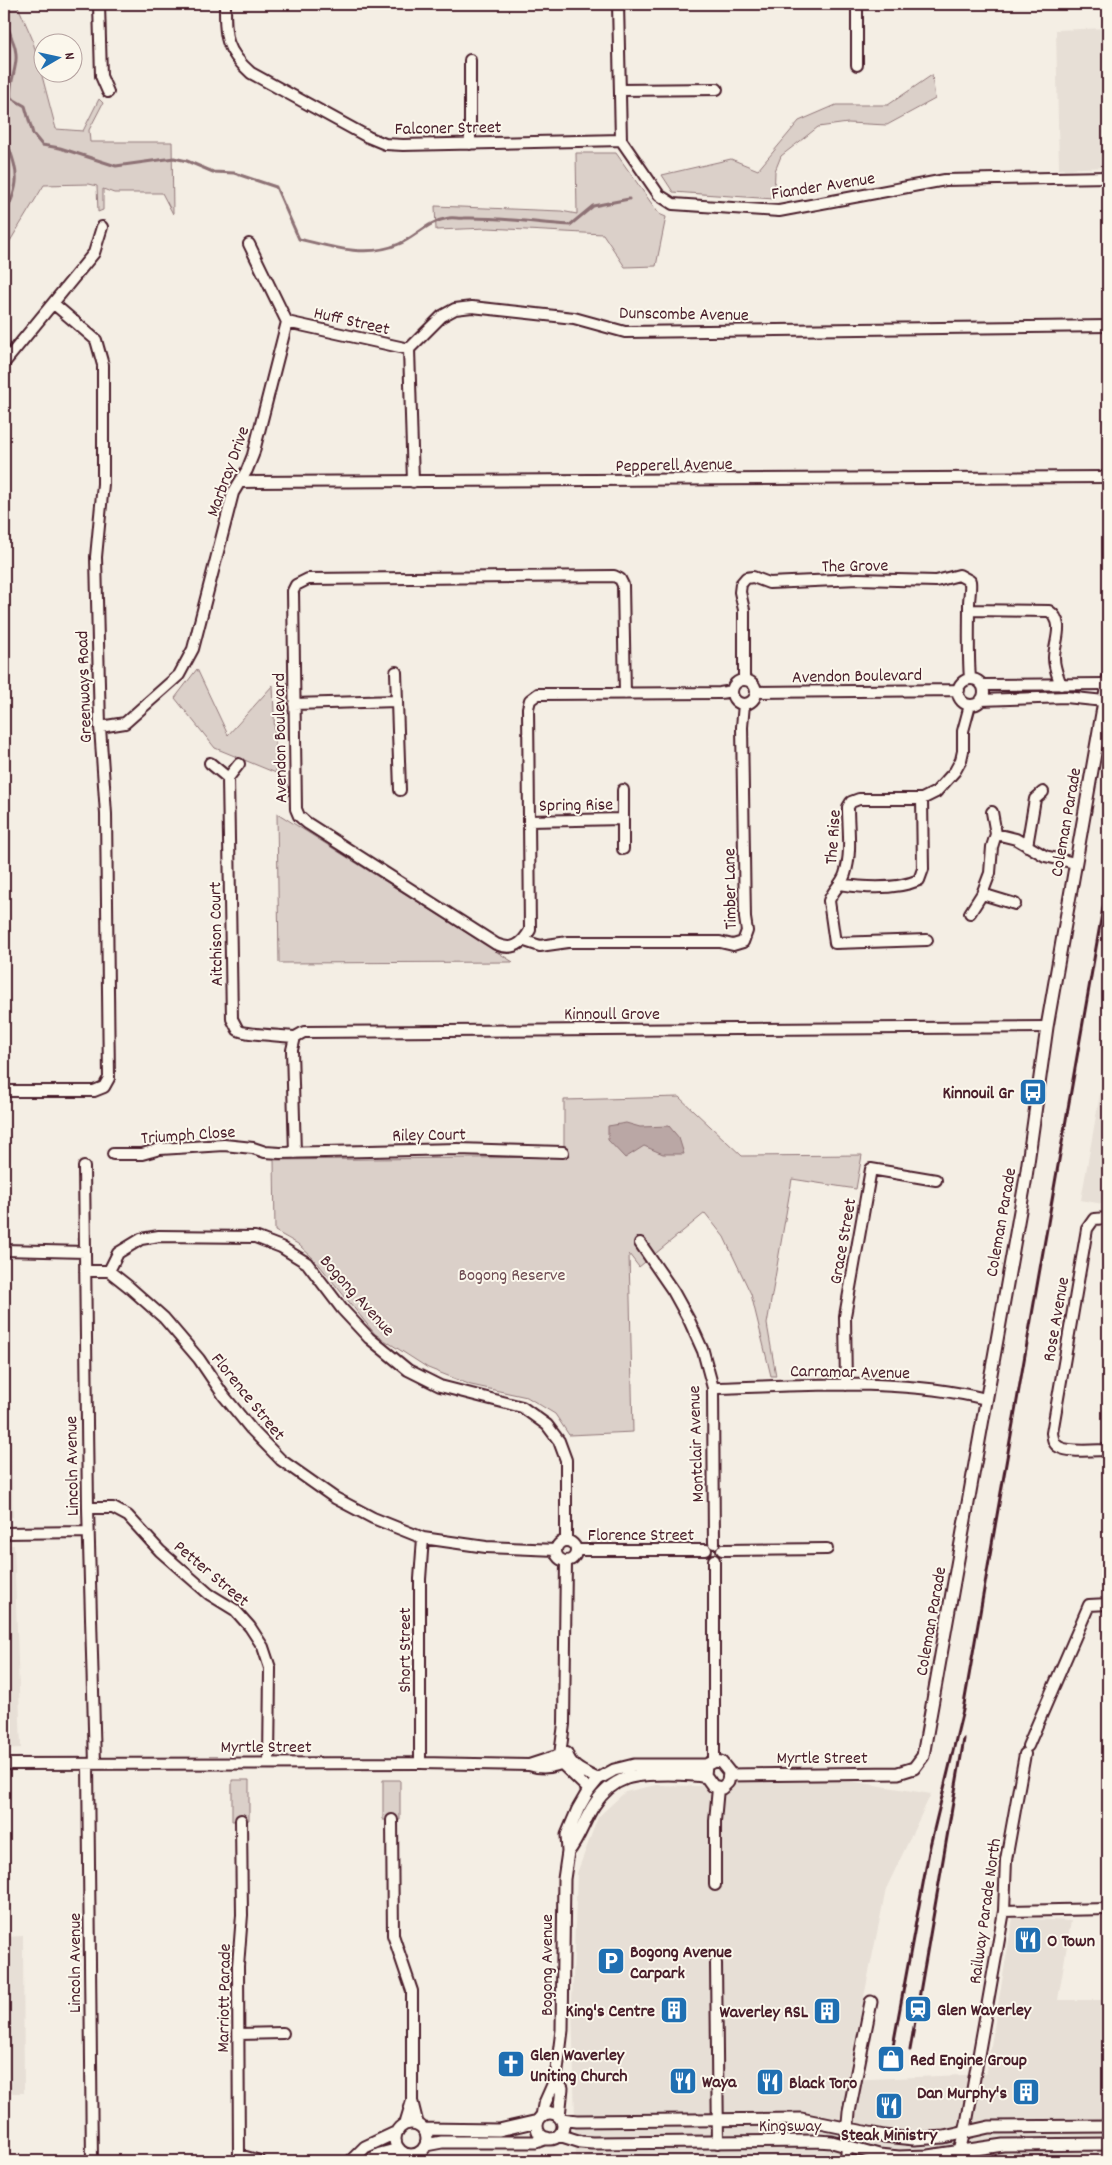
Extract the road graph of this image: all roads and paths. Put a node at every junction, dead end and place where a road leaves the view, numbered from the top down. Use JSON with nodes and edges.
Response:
{"nodes":[{"id":1,"x":99,"y":4,"type":"edge"},
{"id":2,"x":225,"y":4,"type":"edge"},
{"id":3,"x":618,"y":4,"type":"edge"},
{"id":4,"x":857,"y":4,"type":"edge"},
{"id":5,"x":470,"y":60,"type":"dead end"},
{"id":6,"x":857,"y":65,"type":"dead end"},
{"id":7,"x":718,"y":89,"type":"dead end"},
{"id":8,"x":620,"y":90,"type":"junction"},
{"id":9,"x":108,"y":92,"type":"dead end"},
{"id":10,"x":621,"y":140,"type":"junction"},
{"id":11,"x":470,"y":144,"type":"junction"},
{"id":12,"x":1108,"y":177,"type":"edge"},
{"id":13,"x":102,"y":227,"type":"dead end"},
{"id":14,"x":249,"y":244,"type":"dead end"},
{"id":15,"x":54,"y":304,"type":"junction"},
{"id":16,"x":287,"y":322,"type":"junction"},
{"id":17,"x":1108,"y":326,"type":"edge"},
{"id":18,"x":409,"y":349,"type":"junction"},
{"id":19,"x":4,"y":364,"type":"edge"},
{"id":20,"x":1108,"y":477,"type":"edge"},
{"id":21,"x":240,"y":482,"type":"junction"},
{"id":22,"x":413,"y":482,"type":"junction"},
{"id":23,"x":969,"y":610,"type":"junction"},
{"id":24,"x":396,"y":672,"type":"dead end"},
{"id":25,"x":970,"y":679,"type":"junction"},
{"id":26,"x":744,"y":680,"type":"junction"},
{"id":27,"x":1108,"y":681,"type":"edge"},
{"id":28,"x":982,"y":685,"type":"junction"},
{"id":29,"x":1061,"y":685,"type":"junction"},
{"id":30,"x":958,"y":690,"type":"junction"},
{"id":31,"x":732,"y":691,"type":"junction"},
{"id":32,"x":756,"y":692,"type":"junction"},
{"id":33,"x":625,"y":694,"type":"junction"},
{"id":34,"x":982,"y":700,"type":"junction"},
{"id":35,"x":397,"y":701,"type":"junction"},
{"id":36,"x":1104,"y":701,"type":"junction"},
{"id":37,"x":294,"y":704,"type":"junction"},
{"id":38,"x":744,"y":704,"type":"junction"},
{"id":39,"x":970,"y":704,"type":"junction"},
{"id":40,"x":100,"y":727,"type":"junction"},
{"id":41,"x":210,"y":763,"type":"dead end"},
{"id":42,"x":239,"y":764,"type":"dead end"},
{"id":43,"x":228,"y":778,"type":"junction"},
{"id":44,"x":400,"y":790,"type":"dead end"},
{"id":45,"x":623,"y":790,"type":"dead end"},
{"id":46,"x":1043,"y":792,"type":"dead end"},
{"id":47,"x":922,"y":799,"type":"junction"},
{"id":48,"x":992,"y":812,"type":"dead end"},
{"id":49,"x":623,"y":819,"type":"junction"},
{"id":50,"x":529,"y":821,"type":"junction"},
{"id":51,"x":996,"y":834,"type":"junction"},
{"id":52,"x":1027,"y":846,"type":"junction"},
{"id":53,"x":624,"y":849,"type":"dead end"},
{"id":54,"x":1075,"y":863,"type":"junction"},
{"id":55,"x":840,"y":884,"type":"junction"},
{"id":56,"x":982,"y":894,"type":"junction"},
{"id":57,"x":1015,"y":904,"type":"dead end"},
{"id":58,"x":970,"y":913,"type":"dead end"},
{"id":59,"x":525,"y":940,"type":"junction"},
{"id":60,"x":927,"y":940,"type":"dead end"},
{"id":61,"x":1047,"y":1027,"type":"junction"},
{"id":62,"x":294,"y":1038,"type":"junction"},
{"id":63,"x":4,"y":1091,"type":"edge"},
{"id":64,"x":564,"y":1152,"type":"dead end"},
{"id":65,"x":295,"y":1153,"type":"junction"},
{"id":66,"x":113,"y":1154,"type":"dead end"},
{"id":67,"x":84,"y":1167,"type":"dead end"},
{"id":68,"x":936,"y":1180,"type":"dead end"},
{"id":69,"x":1108,"y":1218,"type":"edge"},
{"id":70,"x":640,"y":1243,"type":"dead end"},
{"id":71,"x":4,"y":1250,"type":"edge"},
{"id":72,"x":85,"y":1252,"type":"junction"},
{"id":73,"x":85,"y":1271,"type":"junction"},
{"id":74,"x":108,"y":1271,"type":"junction"},
{"id":75,"x":846,"y":1385,"type":"junction"},
{"id":76,"x":713,"y":1388,"type":"junction"},
{"id":77,"x":986,"y":1398,"type":"junction"},
{"id":78,"x":1108,"y":1450,"type":"edge"},
{"id":79,"x":88,"y":1508,"type":"junction"},
{"id":80,"x":88,"y":1532,"type":"junction"},
{"id":81,"x":4,"y":1533,"type":"edge"},
{"id":82,"x":423,"y":1538,"type":"junction"},
{"id":83,"x":566,"y":1541,"type":"junction"},
{"id":84,"x":710,"y":1546,"type":"junction"},
{"id":85,"x":827,"y":1549,"type":"dead end"},
{"id":86,"x":556,"y":1550,"type":"junction"},
{"id":87,"x":576,"y":1550,"type":"junction"},
{"id":88,"x":722,"y":1550,"type":"junction"},
{"id":89,"x":714,"y":1560,"type":"junction"},
{"id":90,"x":566,"y":1562,"type":"junction"},
{"id":91,"x":1108,"y":1604,"type":"edge"},
{"id":92,"x":564,"y":1758,"type":"junction"},
{"id":93,"x":269,"y":1763,"type":"junction"},
{"id":94,"x":420,"y":1763,"type":"junction"},
{"id":95,"x":710,"y":1763,"type":"junction"},
{"id":96,"x":4,"y":1764,"type":"edge"},
{"id":97,"x":92,"y":1764,"type":"junction"},
{"id":98,"x":914,"y":1768,"type":"joint"},
{"id":99,"x":729,"y":1775,"type":"junction"},
{"id":100,"x":706,"y":1777,"type":"junction"},
{"id":101,"x":598,"y":1779,"type":"junction"},
{"id":102,"x":718,"y":1788,"type":"junction"},
{"id":103,"x":589,"y":1790,"type":"junction"},
{"id":104,"x":241,"y":1820,"type":"dead end"},
{"id":105,"x":392,"y":1820,"type":"dead end"},
{"id":106,"x":568,"y":1852,"type":"junction"},
{"id":107,"x":715,"y":1885,"type":"dead end"},
{"id":108,"x":1108,"y":1909,"type":"edge"},
{"id":109,"x":1004,"y":1911,"type":"junction"},
{"id":110,"x":716,"y":1963,"type":"dead end"},
{"id":111,"x":871,"y":2002,"type":"dead end"},
{"id":112,"x":282,"y":2033,"type":"dead end"},
{"id":113,"x":239,"y":2034,"type":"junction"},
{"id":114,"x":556,"y":2078,"type":"junction"},
{"id":115,"x":412,"y":2101,"type":"junction"},
{"id":116,"x":540,"y":2118,"type":"junction"},
{"id":117,"x":560,"y":2118,"type":"junction"},
{"id":118,"x":718,"y":2119,"type":"junction"},
{"id":119,"x":810,"y":2121,"type":"junction"},
{"id":120,"x":1108,"y":2126,"type":"edge"},
{"id":121,"x":421,"y":2127,"type":"junction"},
{"id":122,"x":401,"y":2128,"type":"junction"},
{"id":123,"x":848,"y":2129,"type":"junction"},
{"id":124,"x":965,"y":2132,"type":"junction"},
{"id":125,"x":559,"y":2135,"type":"junction"},
{"id":126,"x":547,"y":2138,"type":"junction"},
{"id":127,"x":810,"y":2141,"type":"junction"},
{"id":128,"x":718,"y":2142,"type":"junction"},
{"id":129,"x":1108,"y":2144,"type":"edge"},
{"id":130,"x":426,"y":2145,"type":"junction"},
{"id":131,"x":847,"y":2146,"type":"junction"},
{"id":132,"x":399,"y":2149,"type":"junction"},
{"id":133,"x":958,"y":2156,"type":"edge"},
{"id":134,"x":931,"y":2158,"type":"edge"},
{"id":135,"x":92,"y":2161,"type":"edge"},
{"id":136,"x":260,"y":2161,"type":"edge"},
{"id":137,"x":350,"y":2161,"type":"edge"},
{"id":138,"x":369,"y":2161,"type":"edge"},
{"id":139,"x":846,"y":2161,"type":"edge"}],
"edges":[{"from":1,"to":9,"type":"street"},
{"from":2,"to":11,"type":"street","name":"Falconer Street"},
{"from":3,"to":8,"type":"street"},
{"from":4,"to":6,"type":"street"},
{"from":5,"to":11,"type":"street"},
{"from":7,"to":8,"type":"street"},
{"from":8,"to":10,"type":"street"},
{"from":10,"to":11,"type":"street","name":"Falconer Street"},
{"from":10,"to":12,"type":"street","name":"Fiander Avenue"},
{"from":13,"to":15,"type":"street"},
{"from":14,"to":16,"type":"street"},
{"from":15,"to":19,"type":"street"},
{"from":15,"to":40,"type":"street","name":"Greenways Road"},
{"from":16,"to":18,"type":"street","name":"Huff Street"},
{"from":16,"to":21,"type":"street","name":"Marbray Drive"},
{"from":17,"to":18,"type":"street","name":"Dunscombe Avenue"},
{"from":18,"to":22,"type":"street"},
{"from":20,"to":22,"type":"street","name":"Pepperell Avenue"},
{"from":21,"to":22,"type":"street","name":"Pepperell Avenue"},
{"from":21,"to":40,"type":"street","name":"Marbray Drive"},
{"from":23,"to":25,"type":"street","name":"The Grove"},
{"from":23,"to":26,"type":"street","name":"The Grove"},
{"from":23,"to":29,"type":"street"},
{"from":24,"to":35,"type":"street"},
{"from":25,"to":28,"type":"street"},
{"from":25,"to":30,"type":"street"},
{"from":26,"to":31,"type":"street"},
{"from":26,"to":32,"type":"street"},
{"from":27,"to":29,"type":"street"},
{"from":27,"to":36,"type":"street","name":"Coleman Parade"},
{"from":28,"to":29,"type":"street"},
{"from":28,"to":34,"type":"street"},
{"from":30,"to":32,"type":"street","name":"Avendon Boulevard"},
{"from":30,"to":39,"type":"street"},
{"from":31,"to":33,"type":"street"},
{"from":31,"to":38,"type":"street"},
{"from":32,"to":38,"type":"street"},
{"from":33,"to":37,"type":"street","name":"Avendon Boulevard"},
{"from":33,"to":50,"type":"street"},
{"from":34,"to":36,"type":"street"},
{"from":34,"to":39,"type":"street"},
{"from":35,"to":37,"type":"street"},
{"from":35,"to":44,"type":"street"},
{"from":36,"to":54,"type":"street","name":"Coleman Parade"},
{"from":37,"to":59,"type":"street","name":"Avendon Boulevard"},
{"from":38,"to":59,"type":"street","name":"Timber Lane"},
{"from":39,"to":47,"type":"street"},
{"from":40,"to":63,"type":"street","name":"Greenways Road"},
{"from":41,"to":43,"type":"street"},
{"from":42,"to":43,"type":"street"},
{"from":43,"to":62,"type":"street","name":"Aitchison Court"},
{"from":45,"to":49,"type":"street","name":"Spring Rise"},
{"from":46,"to":52,"type":"street"},
{"from":47,"to":55,"type":"street","name":"The Rise"},
{"from":47,"to":55,"type":"street","name":"The Rise"},
{"from":48,"to":51,"type":"street"},
{"from":49,"to":50,"type":"street","name":"Spring Rise"},
{"from":49,"to":53,"type":"street","name":"Spring Rise"},
{"from":50,"to":59,"type":"street"},
{"from":51,"to":52,"type":"street"},
{"from":51,"to":56,"type":"street"},
{"from":52,"to":54,"type":"street"},
{"from":54,"to":61,"type":"street","name":"Coleman Parade"},
{"from":55,"to":60,"type":"street","name":"The Rise"},
{"from":56,"to":57,"type":"street"},
{"from":56,"to":58,"type":"street"},
{"from":61,"to":62,"type":"street","name":"Kinnoull Grove"},
{"from":61,"to":77,"type":"street","name":"Coleman Parade"},
{"from":62,"to":65,"type":"street"},
{"from":64,"to":65,"type":"street","name":"Riley Court"},
{"from":65,"to":66,"type":"street","name":"Triumph Close"},
{"from":67,"to":72,"type":"street","name":"Lincoln Avenue"},
{"from":68,"to":75,"type":"street","name":"Grace Street"},
{"from":69,"to":78,"type":"street","name":"Rose Avenue"},
{"from":70,"to":76,"type":"street","name":"Montclair Avenue"},
{"from":71,"to":72,"type":"street"},
{"from":72,"to":73,"type":"street","name":"Lincoln Avenue"},
{"from":73,"to":74,"type":"street"},
{"from":73,"to":79,"type":"street","name":"Lincoln Avenue"},
{"from":74,"to":82,"type":"street","name":"Florence Street"},
{"from":74,"to":83,"type":"street","name":"Bogong Avenue"},
{"from":75,"to":76,"type":"street","name":"Carramar Avenue"},
{"from":75,"to":77,"type":"street","name":"Carramar Avenue"},
{"from":76,"to":84,"type":"street","name":"Montclair Avenue"},
{"from":77,"to":98,"type":"street","name":"Coleman Parade"},
{"from":79,"to":80,"type":"street","name":"Lincoln Avenue"},
{"from":79,"to":93,"type":"street","name":"Petter Street"},
{"from":80,"to":81,"type":"street"},
{"from":80,"to":97,"type":"street","name":"Lincoln Avenue"},
{"from":82,"to":86,"type":"street","name":"Florence Street"},
{"from":82,"to":94,"type":"street","name":"Short Street"},
{"from":83,"to":86,"type":"street"},
{"from":83,"to":87,"type":"street"},
{"from":84,"to":87,"type":"street","name":"Florence Street"},
{"from":84,"to":88,"type":"street"},
{"from":84,"to":89,"type":"street"},
{"from":85,"to":88,"type":"street"},
{"from":86,"to":90,"type":"street"},
{"from":87,"to":90,"type":"street"},
{"from":88,"to":89,"type":"street"},
{"from":89,"to":95,"type":"street"},
{"from":90,"to":92,"type":"street"},
{"from":91,"to":109,"type":"street","name":"Railway Parade North"},
{"from":92,"to":94,"type":"street","name":"Myrtle Street"},
{"from":92,"to":101,"type":"street"},
{"from":92,"to":103,"type":"street"},
{"from":93,"to":94,"type":"street","name":"Myrtle Street"},
{"from":93,"to":97,"type":"street","name":"Myrtle Street"},
{"from":95,"to":99,"type":"street"},
{"from":95,"to":100,"type":"street"},
{"from":95,"to":101,"type":"street"},
{"from":96,"to":97,"type":"street","name":"Myrtle Street"},
{"from":97,"to":135,"type":"street","name":"Lincoln Avenue"},
{"from":98,"to":99,"type":"street","name":"Myrtle Street"},
{"from":99,"to":102,"type":"street"},
{"from":100,"to":102,"type":"street"},
{"from":100,"to":106,"type":"street","name":"Bogong Avenue"},
{"from":101,"to":103,"type":"street"},
{"from":102,"to":107,"type":"street"},
{"from":103,"to":106,"type":"street","name":"Bogong Avenue"},
{"from":104,"to":113,"type":"street","name":"Marriott Parade"},
{"from":105,"to":115,"type":"street"},
{"from":106,"to":114,"type":"street","name":"Bogong Avenue"},
{"from":108,"to":109,"type":"street"},
{"from":109,"to":124,"type":"street","name":"Railway Parade North"},
{"from":110,"to":118,"type":"street"},
{"from":111,"to":123,"type":"street"},
{"from":112,"to":113,"type":"street"},
{"from":113,"to":136,"type":"street","name":"Marriott Parade"},
{"from":114,"to":116,"type":"street","name":"Bogong Avenue"},
{"from":114,"to":117,"type":"street","name":"Bogong Avenue"},
{"from":115,"to":121,"type":"street"},
{"from":115,"to":122,"type":"street"},
{"from":116,"to":117,"type":"street"},
{"from":116,"to":121,"type":"street"},
{"from":116,"to":126,"type":"street"},
{"from":117,"to":118,"type":"street","name":"Kingsway"},
{"from":117,"to":125,"type":"street"},
{"from":118,"to":119,"type":"street","name":"Kingsway"},
{"from":118,"to":128,"type":"street"},
{"from":119,"to":123,"type":"street","name":"Kingsway"},
{"from":119,"to":127,"type":"street"},
{"from":120,"to":124,"type":"street","name":"Kingsway"},
{"from":121,"to":122,"type":"street"},
{"from":121,"to":130,"type":"street"},
{"from":122,"to":132,"type":"street"},
{"from":122,"to":137,"type":"street"},
{"from":123,"to":124,"type":"street","name":"Kingsway"},
{"from":123,"to":131,"type":"street"},
{"from":124,"to":133,"type":"street","name":"Railway Parade North"},
{"from":125,"to":126,"type":"street"},
{"from":125,"to":128,"type":"street","name":"Kingsway"},
{"from":126,"to":130,"type":"street"},
{"from":127,"to":128,"type":"street","name":"Kingsway"},
{"from":127,"to":131,"type":"street","name":"Kingsway"},
{"from":129,"to":133,"type":"street","name":"Kingsway"},
{"from":130,"to":132,"type":"street"},
{"from":131,"to":134,"type":"street","name":"Kingsway"},
{"from":131,"to":139,"type":"street"},
{"from":132,"to":138,"type":"street"},
{"from":133,"to":134,"type":"street","name":"Kingsway"}]}
